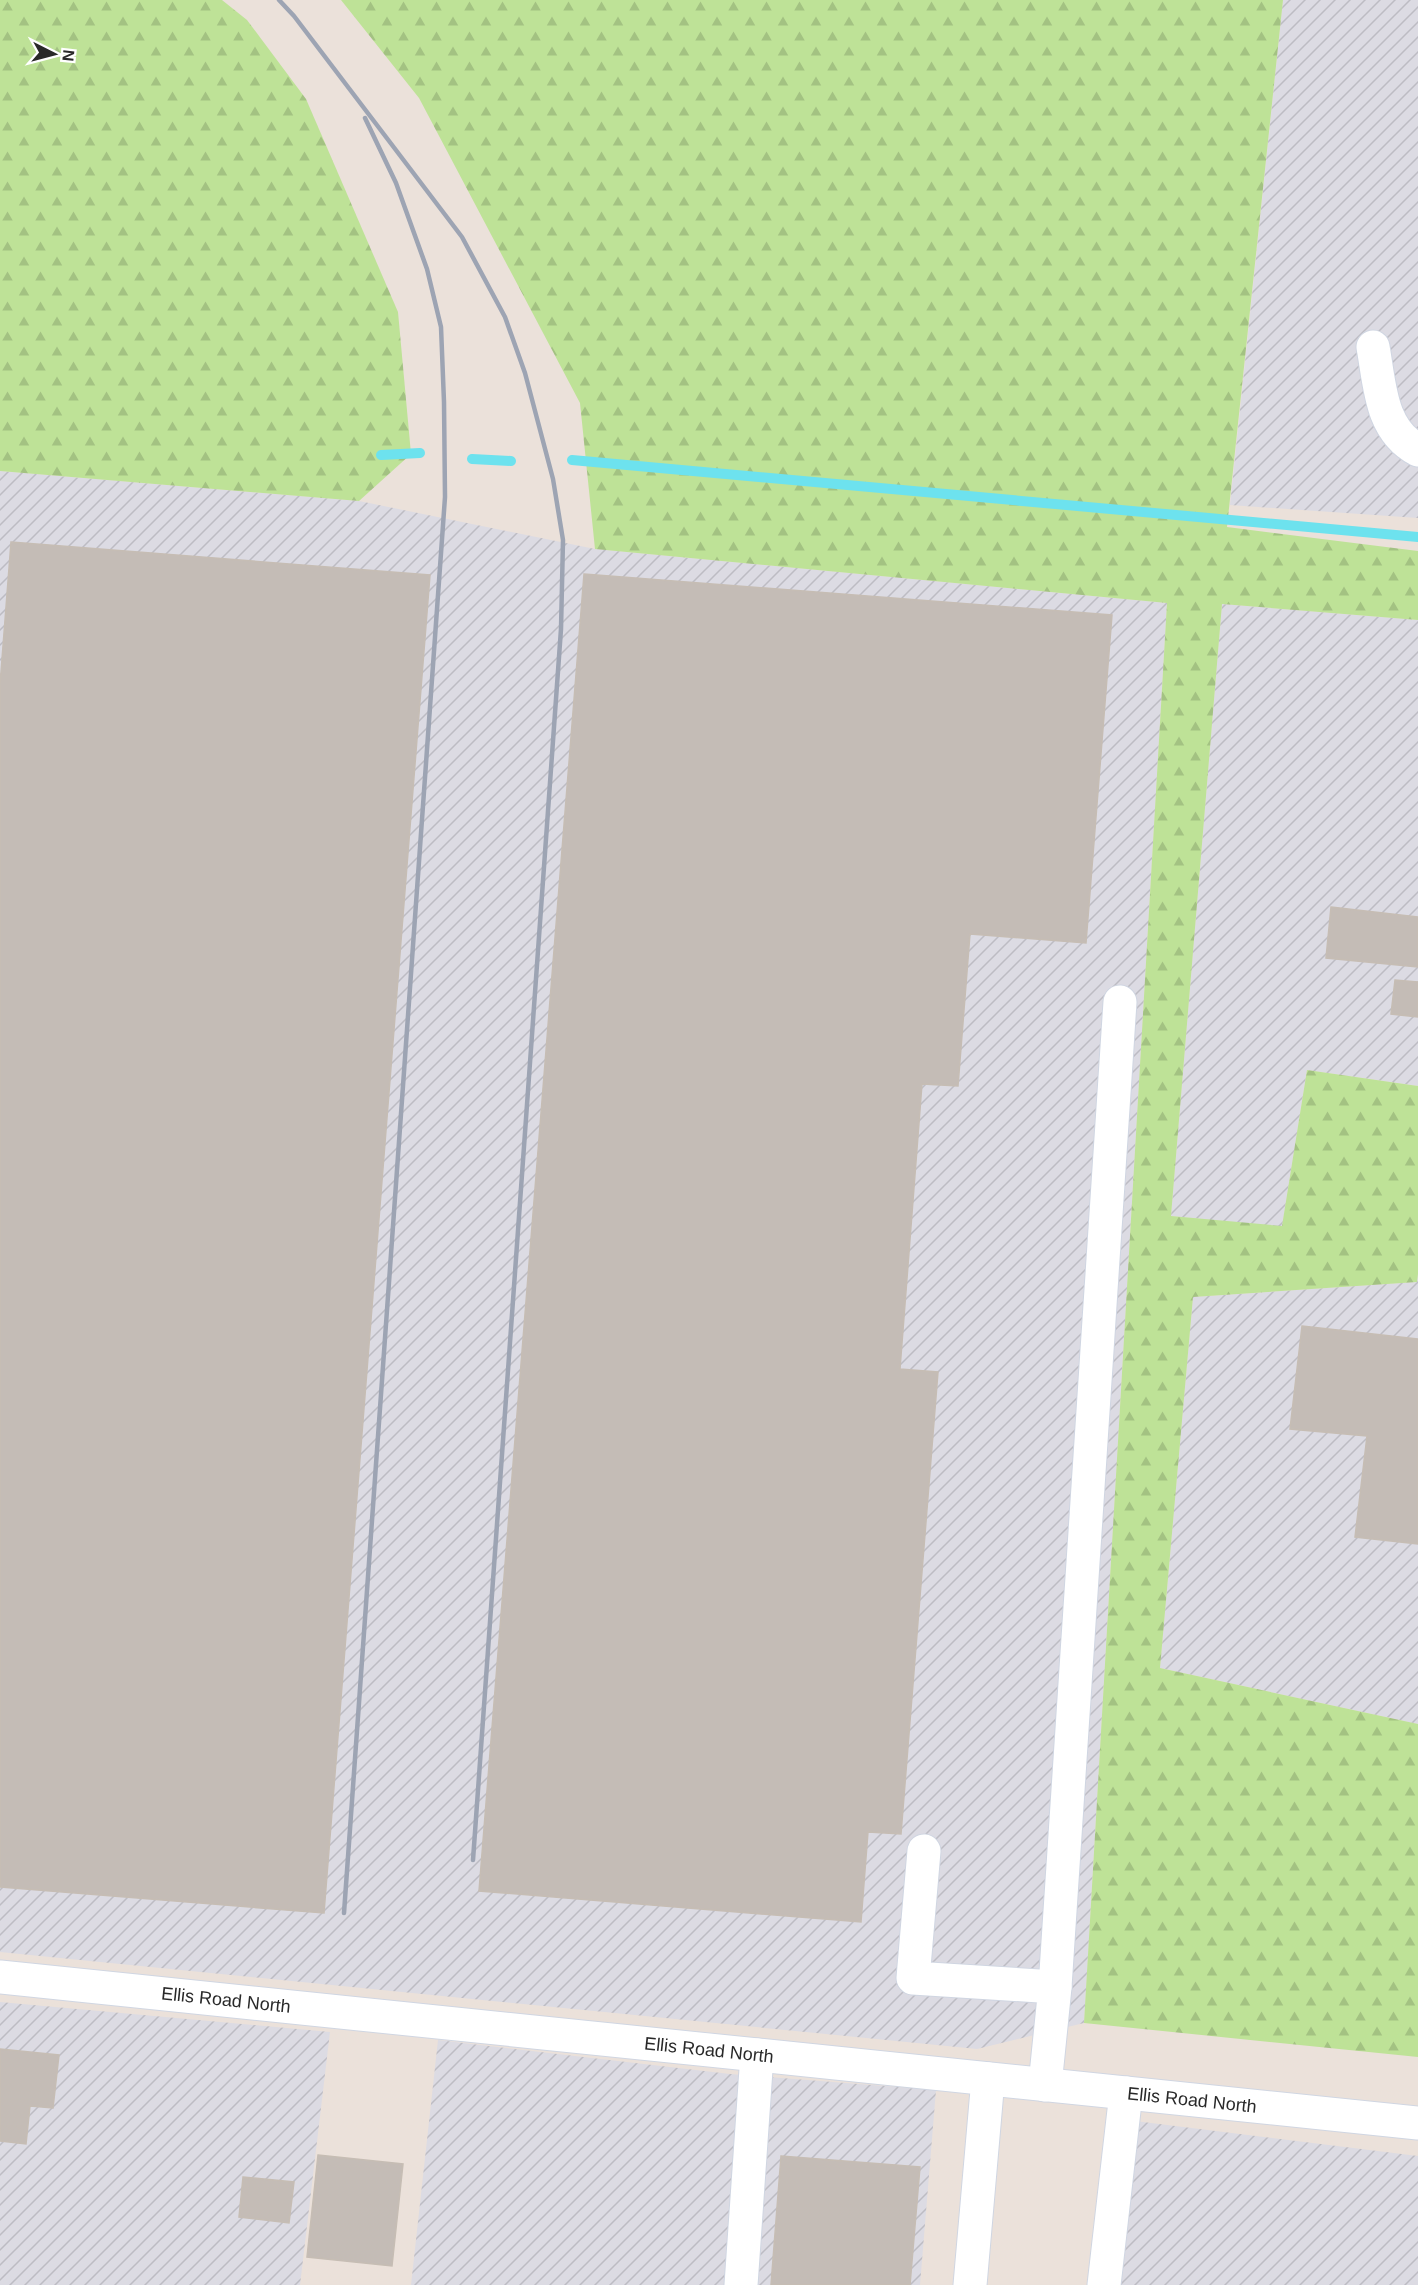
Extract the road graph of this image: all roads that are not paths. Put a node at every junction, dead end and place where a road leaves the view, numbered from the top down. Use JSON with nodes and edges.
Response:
{"nodes":[{"id":1,"x":1373,"y":347,"type":"dead end"},
{"id":2,"x":1418,"y":450,"type":"edge"},
{"id":3,"x":1120,"y":1002,"type":"dead end"},
{"id":4,"x":924,"y":1851,"type":"dead end"},
{"id":5,"x":0,"y":1977,"type":"edge"},
{"id":6,"x":1055,"y":1987,"type":"junction"},
{"id":7,"x":757,"y":2055,"type":"junction"},
{"id":8,"x":988,"y":2079,"type":"junction"},
{"id":9,"x":1045,"y":2085,"type":"junction"},
{"id":10,"x":1126,"y":2093,"type":"junction"},
{"id":11,"x":1418,"y":2123,"type":"edge"},
{"id":12,"x":741,"y":2285,"type":"edge"},
{"id":13,"x":970,"y":2285,"type":"edge"},
{"id":14,"x":1104,"y":2285,"type":"edge"}],
"edges":[{"from":1,"to":2,"type":"street"},
{"from":3,"to":6,"type":"street"},
{"from":4,"to":6,"type":"street"},
{"from":5,"to":7,"type":"street","name":"Ellis Road North"},
{"from":6,"to":9,"type":"street"},
{"from":7,"to":8,"type":"street","name":"Ellis Road North"},
{"from":7,"to":12,"type":"street"},
{"from":8,"to":9,"type":"street","name":"Ellis Road North"},
{"from":8,"to":13,"type":"street"},
{"from":9,"to":10,"type":"street","name":"Ellis Road North"},
{"from":10,"to":11,"type":"street","name":"Ellis Road North"},
{"from":10,"to":14,"type":"street"}]}
